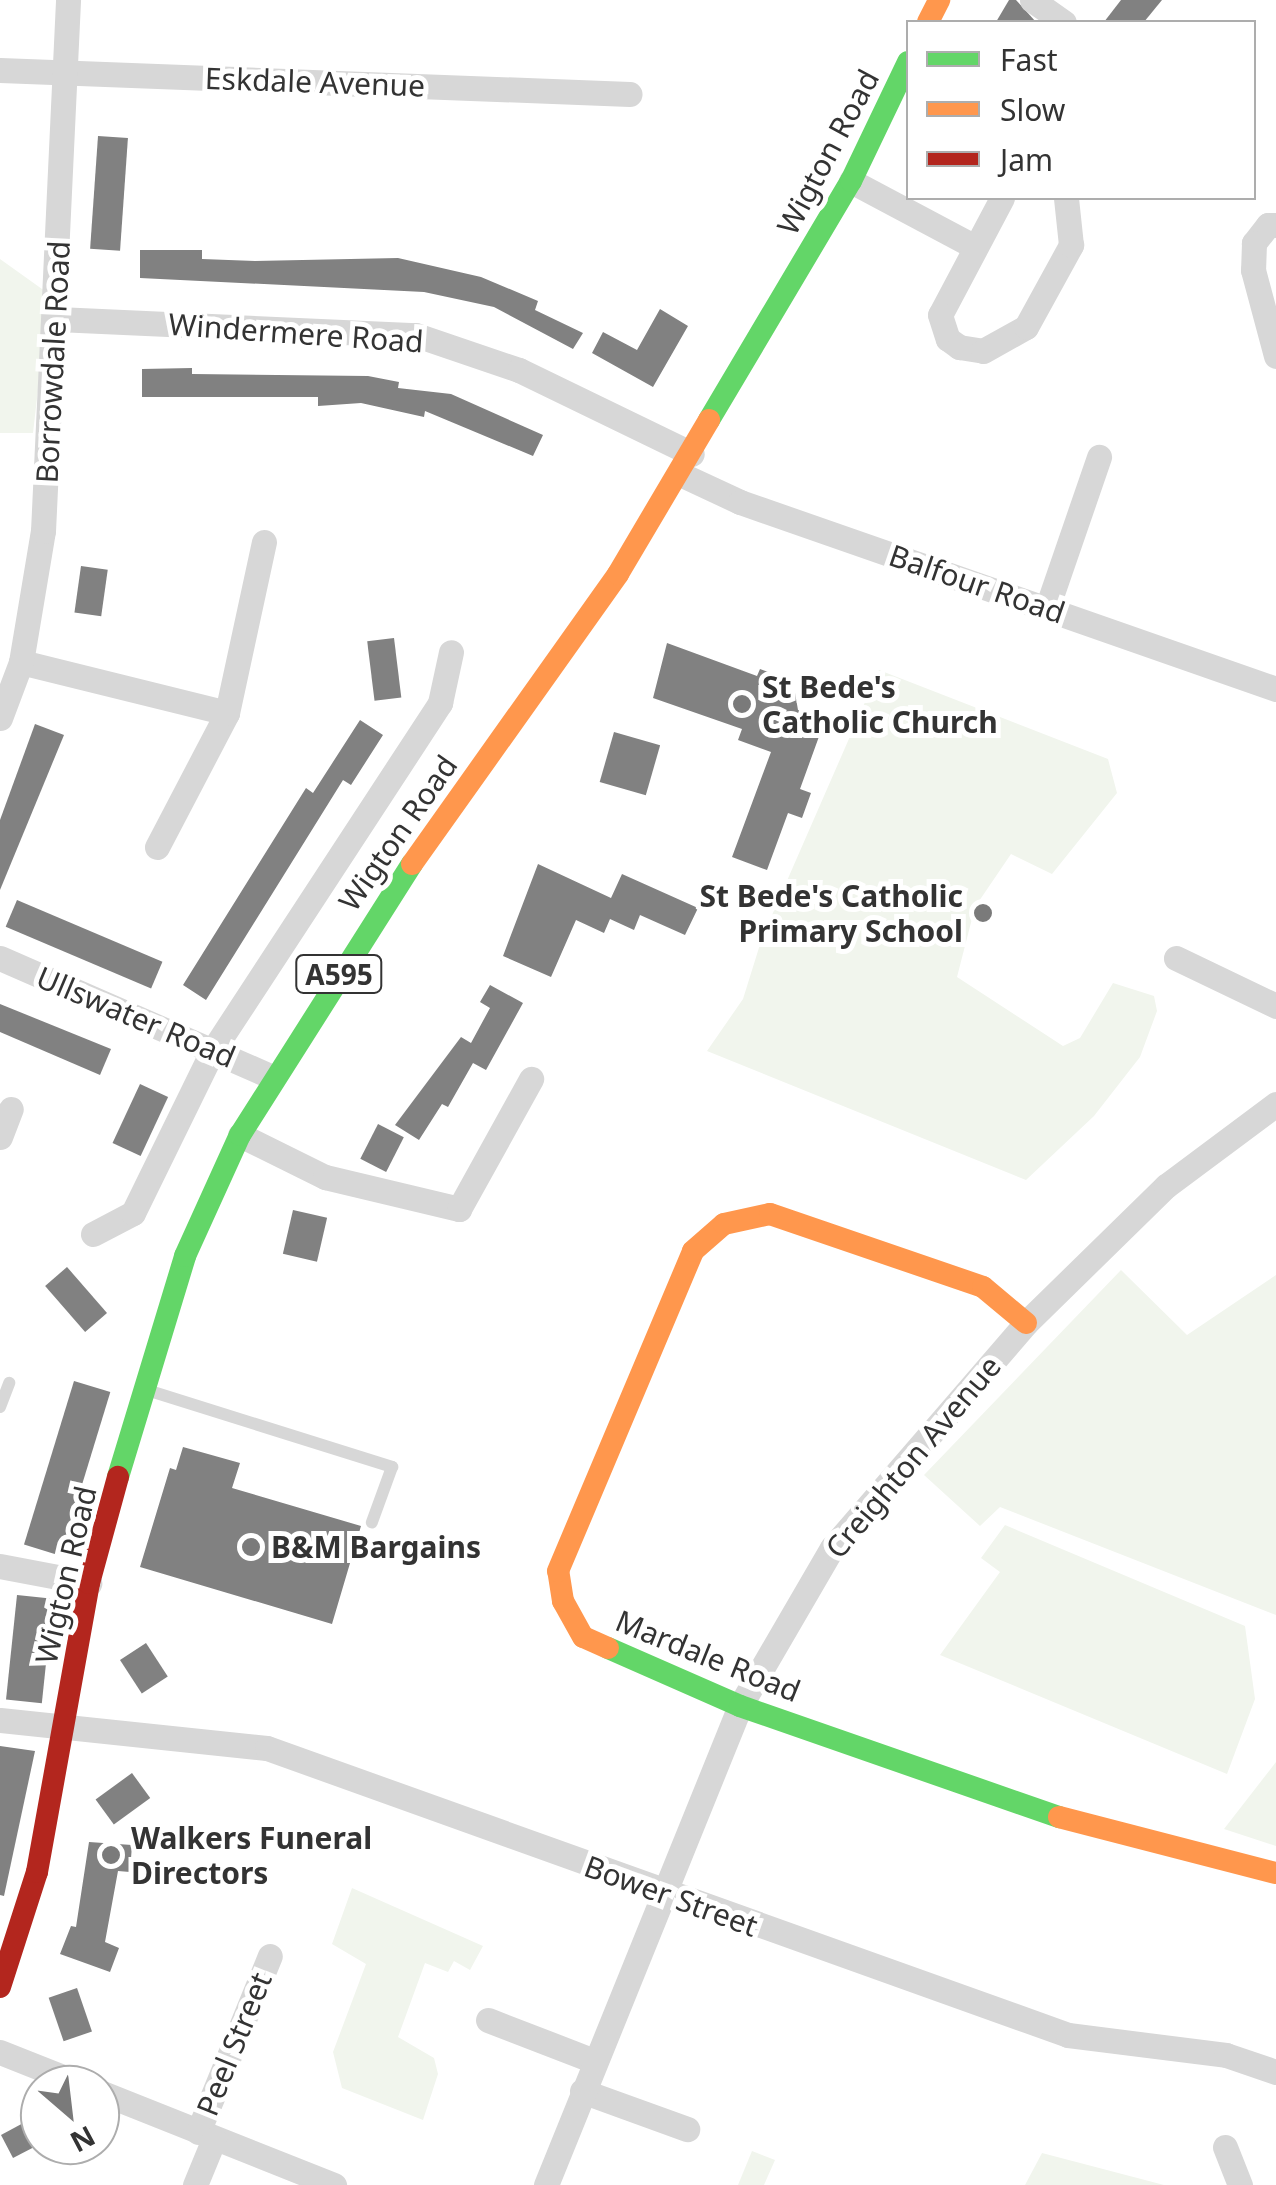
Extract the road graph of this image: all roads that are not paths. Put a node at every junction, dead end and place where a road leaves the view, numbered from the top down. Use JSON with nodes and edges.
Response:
{"nodes":[{"id":1,"x":68,"y":0,"type":"edge"},
{"id":2,"x":1032,"y":0,"type":"edge"},
{"id":3,"x":1061,"y":20,"type":"edge"},
{"id":4,"x":906,"y":66,"type":"edge"},
{"id":5,"x":0,"y":70,"type":"edge"},
{"id":6,"x":65,"y":72,"type":"junction"},
{"id":7,"x":630,"y":94,"type":"dead end"},
{"id":8,"x":851,"y":181,"type":"junction"},
{"id":9,"x":1001,"y":200,"type":"edge"},
{"id":10,"x":1066,"y":200,"type":"edge"},
{"id":11,"x":1276,"y":226,"type":"edge"},
{"id":12,"x":973,"y":246,"type":"junction"},
{"id":13,"x":58,"y":319,"type":"junction"},
{"id":14,"x":1276,"y":356,"type":"edge"},
{"id":15,"x":1098,"y":457,"type":"dead end"},
{"id":16,"x":686,"y":464,"type":"junction"},
{"id":17,"x":264,"y":542,"type":"dead end"},
{"id":18,"x":1047,"y":608,"type":"junction"},
{"id":19,"x":450,"y":652,"type":"dead end"},
{"id":20,"x":21,"y":662,"type":"junction"},
{"id":21,"x":1276,"y":689,"type":"edge"},
{"id":22,"x":227,"y":713,"type":"junction"},
{"id":23,"x":0,"y":718,"type":"edge"},
{"id":24,"x":157,"y":847,"type":"dead end"},
{"id":25,"x":0,"y":958,"type":"edge"},
{"id":26,"x":1176,"y":958,"type":"dead end"},
{"id":27,"x":1276,"y":1006,"type":"edge"},
{"id":28,"x":213,"y":1050,"type":"junction"},
{"id":29,"x":272,"y":1078,"type":"junction"},
{"id":30,"x":531,"y":1078,"type":"dead end"},
{"id":31,"x":1276,"y":1104,"type":"edge"},
{"id":32,"x":12,"y":1109,"type":"dead end"},
{"id":33,"x":240,"y":1135,"type":"junction"},
{"id":34,"x":0,"y":1137,"type":"edge"},
{"id":35,"x":93,"y":1234,"type":"dead end"},
{"id":36,"x":1026,"y":1323,"type":"junction"},
{"id":37,"x":9,"y":1383,"type":"dead end"},
{"id":38,"x":143,"y":1389,"type":"junction"},
{"id":39,"x":0,"y":1407,"type":"edge"},
{"id":40,"x":372,"y":1522,"type":"dead end"},
{"id":41,"x":0,"y":1566,"type":"edge"},
{"id":42,"x":90,"y":1583,"type":"junction"},
{"id":43,"x":740,"y":1706,"type":"junction"},
{"id":44,"x":0,"y":1720,"type":"edge"},
{"id":45,"x":65,"y":1731,"type":"junction"},
{"id":46,"x":1276,"y":1872,"type":"edge"},
{"id":47,"x":660,"y":1893,"type":"junction"},
{"id":48,"x":270,"y":1956,"type":"dead end"},
{"id":49,"x":0,"y":1987,"type":"edge"},
{"id":50,"x":488,"y":2020,"type":"dead end"},
{"id":51,"x":0,"y":2052,"type":"edge"},
{"id":52,"x":594,"y":2061,"type":"junction"},
{"id":53,"x":33,"y":2065,"type":"edge"},
{"id":54,"x":1276,"y":2072,"type":"edge"},
{"id":55,"x":582,"y":2090,"type":"junction"},
{"id":56,"x":120,"y":2100,"type":"edge"},
{"id":57,"x":687,"y":2129,"type":"dead end"},
{"id":58,"x":206,"y":2135,"type":"junction"},
{"id":59,"x":1225,"y":2147,"type":"dead end"},
{"id":60,"x":196,"y":2185,"type":"edge"},
{"id":61,"x":334,"y":2185,"type":"edge"},
{"id":62,"x":546,"y":2185,"type":"edge"},
{"id":63,"x":1240,"y":2185,"type":"edge"}],
"edges":[{"from":1,"to":6,"type":"street","name":"Borrowdale Road"},
{"from":2,"to":3,"type":"street"},
{"from":4,"to":8,"type":"main road","name":"Wigton Road","number":"A595"},
{"from":5,"to":6,"type":"street","name":"Eskdale Avenue"},
{"from":6,"to":7,"type":"street","name":"Eskdale Avenue"},
{"from":6,"to":13,"type":"street","name":"Borrowdale Road"},
{"from":8,"to":12,"type":"street"},
{"from":8,"to":16,"type":"main road","name":"Wigton Road","number":"A595"},
{"from":9,"to":12,"type":"street"},
{"from":10,"to":12,"type":"street"},
{"from":11,"to":14,"type":"street"},
{"from":13,"to":16,"type":"street","name":"Windermere Road"},
{"from":13,"to":20,"type":"street","name":"Borrowdale Road"},
{"from":15,"to":18,"type":"street"},
{"from":16,"to":18,"type":"street","name":"Balfour Road"},
{"from":16,"to":29,"type":"main road","name":"Wigton Road","number":"A595"},
{"from":17,"to":22,"type":"street"},
{"from":18,"to":21,"type":"street","name":"Balfour Road"},
{"from":19,"to":28,"type":"street"},
{"from":20,"to":22,"type":"street"},
{"from":20,"to":23,"type":"street","name":"Borrowdale Road"},
{"from":22,"to":24,"type":"street"},
{"from":25,"to":28,"type":"street","name":"Ullswater Road"},
{"from":26,"to":27,"type":"street"},
{"from":28,"to":29,"type":"street","name":"Ullswater Road"},
{"from":28,"to":35,"type":"street"},
{"from":29,"to":33,"type":"main road","name":"Wigton Road","number":"A595"},
{"from":30,"to":33,"type":"street"},
{"from":31,"to":36,"type":"street","name":"Creighton Avenue"},
{"from":32,"to":34,"type":"street"},
{"from":33,"to":38,"type":"main road","name":"Wigton Road","number":"A595"},
{"from":36,"to":43,"type":"street","name":"Creighton Avenue"},
{"from":36,"to":43,"type":"main road","name":"Mardale Road"},
{"from":37,"to":39,"type":"lane"},
{"from":38,"to":40,"type":"lane"},
{"from":38,"to":42,"type":"main road","name":"Wigton Road","number":"A595"},
{"from":41,"to":42,"type":"street"},
{"from":42,"to":45,"type":"main road","name":"Wigton Road","number":"A595"},
{"from":43,"to":46,"type":"main road","name":"Mardale Road"},
{"from":43,"to":47,"type":"street","name":"Creighton Avenue"},
{"from":44,"to":45,"type":"street","name":"Bower Street"},
{"from":45,"to":47,"type":"street","name":"Bower Street"},
{"from":45,"to":49,"type":"main road","name":"Wigton Road","number":"A595"},
{"from":47,"to":52,"type":"street","name":"Creighton Avenue"},
{"from":47,"to":54,"type":"street","name":"Bower Street"},
{"from":48,"to":58,"type":"street","name":"Peel Street"},
{"from":50,"to":52,"type":"street"},
{"from":51,"to":53,"type":"street"},
{"from":52,"to":55,"type":"street","name":"Creighton Avenue"},
{"from":55,"to":57,"type":"street"},
{"from":55,"to":62,"type":"street","name":"Creighton Avenue"},
{"from":56,"to":58,"type":"street","name":"Peel Street"},
{"from":58,"to":60,"type":"street","name":"Peel Street"},
{"from":58,"to":61,"type":"street","name":"Peel Street"},
{"from":59,"to":63,"type":"street"}]}
